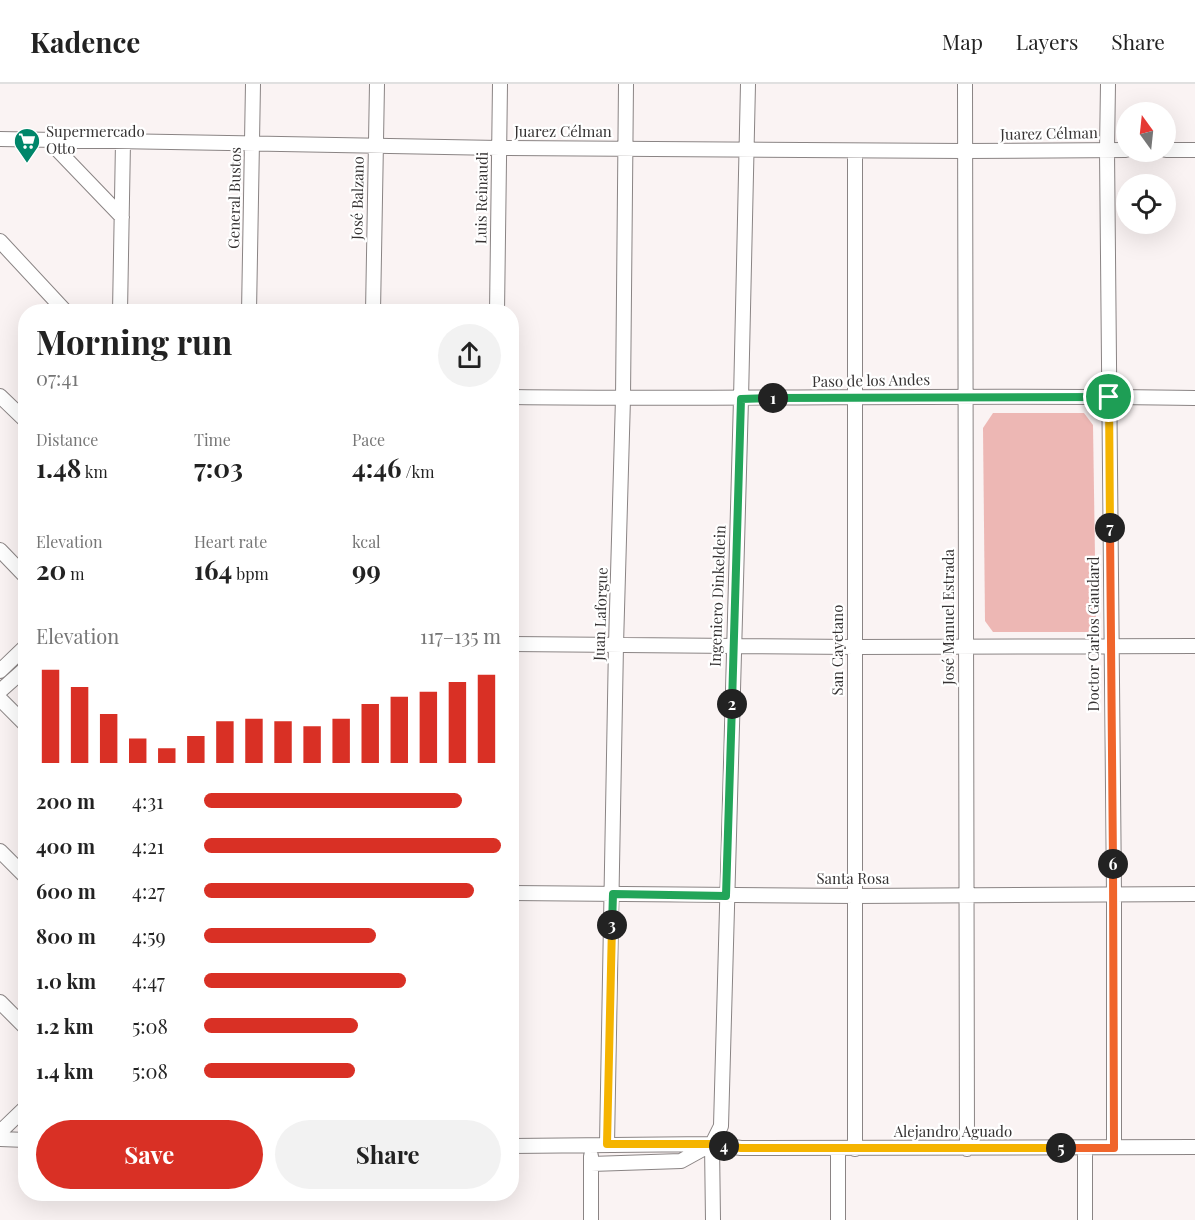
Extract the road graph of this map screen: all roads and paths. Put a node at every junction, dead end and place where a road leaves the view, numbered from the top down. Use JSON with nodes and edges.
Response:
{"nodes":[{"id":1,"x":253,"y":84,"type":"edge"},
{"id":2,"x":376,"y":84,"type":"edge"},
{"id":3,"x":500,"y":84,"type":"edge"},
{"id":4,"x":626,"y":84,"type":"edge"},
{"id":5,"x":748,"y":84,"type":"edge"},
{"id":6,"x":965,"y":84,"type":"edge"},
{"id":7,"x":1108,"y":84,"type":"edge"},
{"id":8,"x":0,"y":139,"type":"edge"},
{"id":9,"x":48,"y":140,"type":"junction"},
{"id":10,"x":123,"y":142,"type":"junction"},
{"id":11,"x":253,"y":144,"type":"junction"},
{"id":12,"x":376,"y":146,"type":"junction"},
{"id":13,"x":499,"y":148,"type":"junction"},
{"id":14,"x":625,"y":149,"type":"junction"},
{"id":15,"x":746,"y":150,"type":"junction"},
{"id":16,"x":855,"y":150,"type":"junction"},
{"id":17,"x":1107,"y":150,"type":"junction"},
{"id":18,"x":1116,"y":150,"type":"edge"},
{"id":19,"x":1176,"y":150,"type":"edge"},
{"id":20,"x":1195,"y":150,"type":"edge"},
{"id":21,"x":964,"y":151,"type":"junction"},
{"id":22,"x":122,"y":217,"type":"junction"},
{"id":23,"x":0,"y":241,"type":"edge"},
{"id":24,"x":59,"y":304,"type":"edge"},
{"id":25,"x":120,"y":304,"type":"edge"},
{"id":26,"x":249,"y":304,"type":"edge"},
{"id":27,"x":373,"y":304,"type":"edge"},
{"id":28,"x":497,"y":304,"type":"edge"},
{"id":29,"x":0,"y":396,"type":"edge"},
{"id":30,"x":964,"y":396,"type":"junction"},
{"id":31,"x":519,"y":397,"type":"edge"},
{"id":32,"x":856,"y":397,"type":"junction"},
{"id":33,"x":1109,"y":397,"type":"junction"},
{"id":34,"x":623,"y":398,"type":"junction"},
{"id":35,"x":1195,"y":398,"type":"edge"},
{"id":36,"x":741,"y":399,"type":"junction"},
{"id":37,"x":18,"y":414,"type":"edge"},
{"id":38,"x":0,"y":550,"type":"edge"},
{"id":39,"x":18,"y":568,"type":"edge"},
{"id":40,"x":519,"y":644,"type":"edge"},
{"id":41,"x":616,"y":645,"type":"junction"},
{"id":42,"x":733,"y":645,"type":"junction"},
{"id":43,"x":1195,"y":646,"type":"edge"},
{"id":44,"x":855,"y":647,"type":"junction"},
{"id":45,"x":1110,"y":647,"type":"junction"},
{"id":46,"x":965,"y":648,"type":"junction"},
{"id":47,"x":18,"y":654,"type":"edge"},
{"id":48,"x":0,"y":671,"type":"edge"},
{"id":49,"x":18,"y":675,"type":"edge"},
{"id":50,"x":0,"y":691,"type":"edge"},
{"id":51,"x":0,"y":699,"type":"edge"},
{"id":52,"x":18,"y":717,"type":"edge"},
{"id":53,"x":0,"y":851,"type":"edge"},
{"id":54,"x":18,"y":869,"type":"edge"},
{"id":55,"x":519,"y":893,"type":"edge"},
{"id":56,"x":613,"y":894,"type":"junction"},
{"id":57,"x":967,"y":894,"type":"junction"},
{"id":58,"x":1114,"y":894,"type":"junction"},
{"id":59,"x":1195,"y":894,"type":"edge"},
{"id":60,"x":726,"y":896,"type":"junction"},
{"id":61,"x":855,"y":896,"type":"junction"},
{"id":62,"x":0,"y":1002,"type":"edge"},
{"id":63,"x":18,"y":1020,"type":"edge"},
{"id":64,"x":18,"y":1115,"type":"edge"},
{"id":65,"x":0,"y":1132,"type":"edge"},
{"id":66,"x":0,"y":1139,"type":"edge"},
{"id":67,"x":18,"y":1140,"type":"edge"},
{"id":68,"x":607,"y":1144,"type":"junction"},
{"id":69,"x":712,"y":1144,"type":"junction"},
{"id":70,"x":590,"y":1145,"type":"junction"},
{"id":71,"x":519,"y":1146,"type":"edge"},
{"id":72,"x":1195,"y":1147,"type":"edge"},
{"id":73,"x":1085,"y":1148,"type":"junction"},
{"id":74,"x":1114,"y":1148,"type":"junction"},
{"id":75,"x":838,"y":1149,"type":"junction"},
{"id":76,"x":855,"y":1149,"type":"junction"},
{"id":77,"x":967,"y":1149,"type":"junction"},
{"id":78,"x":591,"y":1164,"type":"junction"},
{"id":79,"x":591,"y":1220,"type":"edge"},
{"id":80,"x":713,"y":1220,"type":"edge"},
{"id":81,"x":838,"y":1220,"type":"edge"},
{"id":82,"x":1085,"y":1220,"type":"edge"}],
"edges":[{"from":1,"to":11,"type":"street","name":"General Bustos"},
{"from":2,"to":12,"type":"street","name":"José Balzano"},
{"from":3,"to":13,"type":"street","name":"Luis Reinaudi"},
{"from":4,"to":14,"type":"street","name":"Juan Laforgue"},
{"from":5,"to":15,"type":"street","name":"Ingeniero Dinkeldein"},
{"from":6,"to":21,"type":"street","name":"José Manuel Estrada"},
{"from":7,"to":17,"type":"street","name":"Doctor Carlos Gaudard"},
{"from":8,"to":9,"type":"street","name":"Juarez Célman"},
{"from":9,"to":10,"type":"street","name":"Juarez Célman"},
{"from":9,"to":22,"type":"street"},
{"from":10,"to":11,"type":"street","name":"Juarez Célman"},
{"from":10,"to":22,"type":"street"},
{"from":11,"to":12,"type":"street","name":"Juarez Célman"},
{"from":11,"to":26,"type":"street","name":"General Bustos"},
{"from":12,"to":13,"type":"street","name":"Juarez Célman"},
{"from":12,"to":27,"type":"street","name":"José Balzano"},
{"from":13,"to":14,"type":"street","name":"Juarez Célman"},
{"from":13,"to":28,"type":"street","name":"Luis Reinaudi"},
{"from":14,"to":15,"type":"street","name":"Juarez Célman"},
{"from":14,"to":34,"type":"street","name":"Juan Laforgue"},
{"from":15,"to":16,"type":"street","name":"Juarez Célman"},
{"from":15,"to":36,"type":"street","name":"Ingeniero Dinkeldein"},
{"from":16,"to":21,"type":"street","name":"Juarez Célman"},
{"from":16,"to":32,"type":"street","name":"San Cayetano"},
{"from":17,"to":18,"type":"street","name":"Juarez Célman"},
{"from":17,"to":21,"type":"street","name":"Juarez Célman"},
{"from":17,"to":33,"type":"street","name":"Doctor Carlos Gaudard"},
{"from":19,"to":20,"type":"street"},
{"from":21,"to":30,"type":"street","name":"José Manuel Estrada"},
{"from":22,"to":25,"type":"street"},
{"from":23,"to":24,"type":"street"},
{"from":29,"to":37,"type":"street"},
{"from":30,"to":32,"type":"street","name":"Paso de los Andes"},
{"from":30,"to":33,"type":"street","name":"Paso de los Andes"},
{"from":30,"to":46,"type":"street","name":"José Manuel Estrada"},
{"from":31,"to":34,"type":"street","name":"Paso de los Andes"},
{"from":32,"to":36,"type":"street","name":"Paso de los Andes"},
{"from":32,"to":44,"type":"street","name":"San Cayetano"},
{"from":33,"to":35,"type":"street","name":"Paso de los Andes"},
{"from":33,"to":45,"type":"street","name":"Doctor Carlos Gaudard"},
{"from":34,"to":36,"type":"street","name":"Paso de los Andes"},
{"from":34,"to":41,"type":"street","name":"Juan Laforgue"},
{"from":36,"to":42,"type":"street","name":"Ingeniero Dinkeldein"},
{"from":38,"to":39,"type":"street"},
{"from":40,"to":41,"type":"street"},
{"from":41,"to":42,"type":"street"},
{"from":41,"to":56,"type":"street","name":"Juan Laforgue"},
{"from":42,"to":44,"type":"street"},
{"from":42,"to":60,"type":"street","name":"Ingeniero Dinkeldein"},
{"from":43,"to":45,"type":"street"},
{"from":44,"to":46,"type":"street"},
{"from":44,"to":61,"type":"street","name":"San Cayetano"},
{"from":45,"to":46,"type":"street"},
{"from":45,"to":58,"type":"street","name":"Doctor Carlos Gaudard"},
{"from":46,"to":57,"type":"street","name":"José Manuel Estrada"},
{"from":47,"to":48,"type":"street"},
{"from":49,"to":50,"type":"street"},
{"from":51,"to":52,"type":"street"},
{"from":53,"to":54,"type":"street"},
{"from":55,"to":56,"type":"street","name":"Santa Rosa"},
{"from":56,"to":60,"type":"street","name":"Santa Rosa"},
{"from":56,"to":68,"type":"street","name":"Juan Laforgue"},
{"from":57,"to":58,"type":"street","name":"Santa Rosa"},
{"from":57,"to":61,"type":"street","name":"Santa Rosa"},
{"from":57,"to":77,"type":"street","name":"José Manuel Estrada"},
{"from":58,"to":59,"type":"street","name":"Santa Rosa"},
{"from":58,"to":74,"type":"street","name":"Doctor Carlos Gaudard"},
{"from":60,"to":61,"type":"street","name":"Santa Rosa"},
{"from":60,"to":69,"type":"street","name":"Ingeniero Dinkeldein"},
{"from":61,"to":76,"type":"street","name":"San Cayetano"},
{"from":62,"to":63,"type":"street"},
{"from":64,"to":65,"type":"street"},
{"from":66,"to":67,"type":"street"},
{"from":68,"to":69,"type":"street","name":"Alejandro Aguado"},
{"from":68,"to":70,"type":"street","name":"Alejandro Aguado"},
{"from":69,"to":75,"type":"street","name":"Alejandro Aguado"},
{"from":69,"to":78,"type":"street"},
{"from":69,"to":80,"type":"street","name":"Ingeniero Dinkeldein"},
{"from":70,"to":71,"type":"street","name":"Alejandro Aguado"},
{"from":70,"to":78,"type":"street"},
{"from":72,"to":74,"type":"street","name":"Alejandro Aguado"},
{"from":73,"to":74,"type":"street","name":"Alejandro Aguado"},
{"from":73,"to":77,"type":"street","name":"Alejandro Aguado"},
{"from":73,"to":82,"type":"street"},
{"from":75,"to":76,"type":"street","name":"Alejandro Aguado"},
{"from":75,"to":81,"type":"street"},
{"from":76,"to":77,"type":"street","name":"Alejandro Aguado"},
{"from":78,"to":79,"type":"street"}]}
